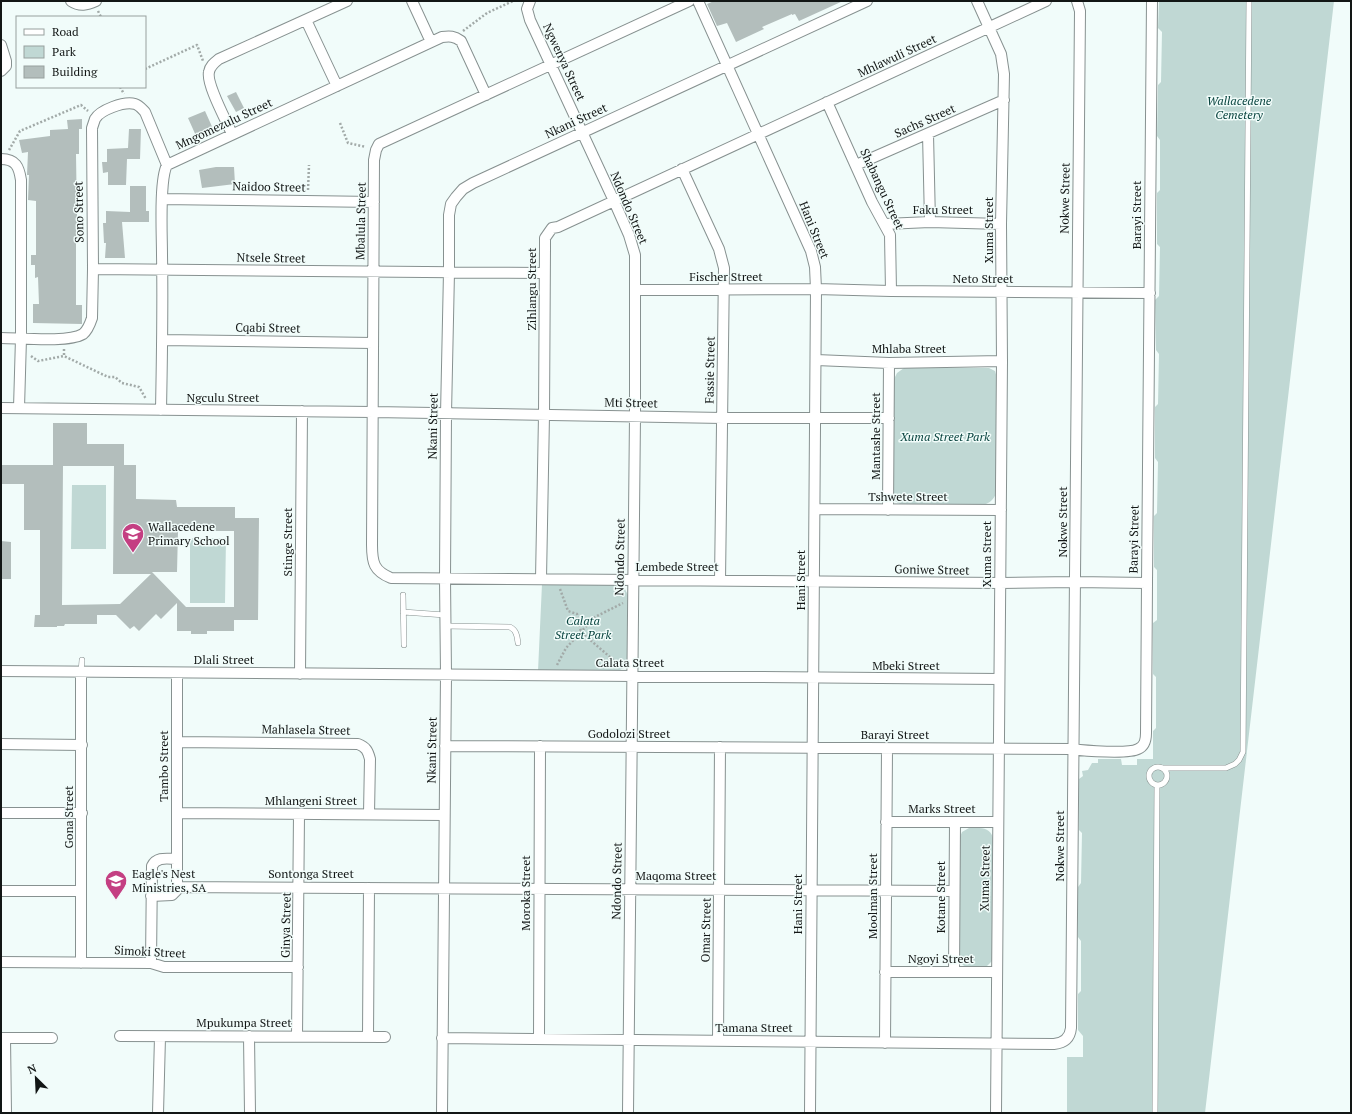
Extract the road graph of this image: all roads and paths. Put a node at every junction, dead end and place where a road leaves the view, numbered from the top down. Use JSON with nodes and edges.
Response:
{"nodes":[{"id":1,"x":71,"y":1,"type":"edge"},
{"id":2,"x":96,"y":1,"type":"edge"},
{"id":3,"x":346,"y":1,"type":"edge"},
{"id":4,"x":412,"y":1,"type":"edge"},
{"id":5,"x":513,"y":1,"type":"edge"},
{"id":6,"x":530,"y":1,"type":"edge"},
{"id":7,"x":689,"y":1,"type":"edge"},
{"id":8,"x":698,"y":1,"type":"edge"},
{"id":9,"x":867,"y":1,"type":"edge"},
{"id":10,"x":977,"y":1,"type":"edge"},
{"id":11,"x":1046,"y":1,"type":"edge"},
{"id":12,"x":1077,"y":1,"type":"edge"},
{"id":13,"x":1152,"y":1,"type":"edge"},
{"id":14,"x":1249,"y":1,"type":"edge"},
{"id":15,"x":306,"y":20,"type":"junction"},
{"id":16,"x":990,"y":27,"type":"junction"},
{"id":17,"x":454,"y":37,"type":"junction"},
{"id":18,"x":431,"y":42,"type":"junction"},
{"id":19,"x":1,"y":45,"type":"edge"},
{"id":20,"x":551,"y":65,"type":"junction"},
{"id":21,"x":727,"y":65,"type":"junction"},
{"id":22,"x":146,"y":69,"type":"edge"},
{"id":23,"x":1,"y":71,"type":"edge"},
{"id":24,"x":208,"y":76,"type":"junction"},
{"id":25,"x":337,"y":86,"type":"junction"},
{"id":26,"x":486,"y":95,"type":"junction"},
{"id":27,"x":1004,"y":100,"type":"junction"},
{"id":28,"x":827,"y":102,"type":"junction"},
{"id":29,"x":95,"y":118,"type":"junction"},
{"id":30,"x":340,"y":123,"type":"dead end"},
{"id":31,"x":582,"y":132,"type":"junction"},
{"id":32,"x":232,"y":134,"type":"junction"},
{"id":33,"x":758,"y":134,"type":"junction"},
{"id":34,"x":928,"y":134,"type":"junction"},
{"id":35,"x":376,"y":150,"type":"junction"},
{"id":36,"x":2,"y":159,"type":"edge"},
{"id":37,"x":167,"y":164,"type":"junction"},
{"id":38,"x":309,"y":165,"type":"dead end"},
{"id":39,"x":856,"y":165,"type":"junction"},
{"id":40,"x":682,"y":169,"type":"junction"},
{"id":41,"x":162,"y":199,"type":"junction"},
{"id":42,"x":307,"y":201,"type":"junction"},
{"id":43,"x":614,"y":201,"type":"junction"},
{"id":44,"x":374,"y":202,"type":"junction"},
{"id":45,"x":930,"y":222,"type":"junction"},
{"id":46,"x":885,"y":224,"type":"junction"},
{"id":47,"x":1001,"y":224,"type":"junction"},
{"id":48,"x":93,"y":269,"type":"junction"},
{"id":49,"x":162,"y":270,"type":"junction"},
{"id":50,"x":373,"y":272,"type":"junction"},
{"id":51,"x":449,"y":272,"type":"junction"},
{"id":52,"x":544,"y":273,"type":"junction"},
{"id":53,"x":816,"y":289,"type":"junction"},
{"id":54,"x":635,"y":290,"type":"junction"},
{"id":55,"x":724,"y":290,"type":"junction"},
{"id":56,"x":892,"y":292,"type":"junction"},
{"id":57,"x":1002,"y":292,"type":"junction"},
{"id":58,"x":1077,"y":292,"type":"junction"},
{"id":59,"x":1150,"y":292,"type":"junction"},
{"id":60,"x":1,"y":338,"type":"edge"},
{"id":61,"x":65,"y":339,"type":"junction"},
{"id":62,"x":162,"y":340,"type":"junction"},
{"id":63,"x":21,"y":343,"type":"junction"},
{"id":64,"x":373,"y":343,"type":"junction"},
{"id":65,"x":64,"y":356,"type":"junction"},
{"id":66,"x":816,"y":360,"type":"junction"},
{"id":67,"x":890,"y":362,"type":"junction"},
{"id":68,"x":1002,"y":362,"type":"junction"},
{"id":69,"x":1,"y":408,"type":"edge"},
{"id":70,"x":19,"y":408,"type":"junction"},
{"id":71,"x":146,"y":410,"type":"junction"},
{"id":72,"x":161,"y":410,"type":"junction"},
{"id":73,"x":302,"y":411,"type":"junction"},
{"id":74,"x":373,"y":412,"type":"junction"},
{"id":75,"x":446,"y":414,"type":"junction"},
{"id":76,"x":544,"y":415,"type":"junction"},
{"id":77,"x":635,"y":416,"type":"junction"},
{"id":78,"x":723,"y":418,"type":"junction"},
{"id":79,"x":815,"y":418,"type":"junction"},
{"id":80,"x":889,"y":418,"type":"junction"},
{"id":81,"x":815,"y":509,"type":"junction"},
{"id":82,"x":888,"y":510,"type":"junction"},
{"id":83,"x":1001,"y":510,"type":"junction"},
{"id":84,"x":445,"y":579,"type":"junction"},
{"id":85,"x":541,"y":579,"type":"junction"},
{"id":86,"x":557,"y":580,"type":"junction"},
{"id":87,"x":633,"y":580,"type":"junction"},
{"id":88,"x":720,"y":581,"type":"junction"},
{"id":89,"x":814,"y":582,"type":"junction"},
{"id":90,"x":1075,"y":582,"type":"junction"},
{"id":91,"x":1000,"y":583,"type":"junction"},
{"id":92,"x":1146,"y":583,"type":"junction"},
{"id":93,"x":403,"y":595,"type":"dead end"},
{"id":94,"x":633,"y":597,"type":"junction"},
{"id":95,"x":403,"y":612,"type":"junction"},
{"id":96,"x":445,"y":615,"type":"junction"},
{"id":97,"x":445,"y":626,"type":"junction"},
{"id":98,"x":581,"y":632,"type":"junction"},
{"id":99,"x":518,"y":644,"type":"dead end"},
{"id":100,"x":404,"y":645,"type":"dead end"},
{"id":101,"x":82,"y":660,"type":"dead end"},
{"id":102,"x":1,"y":671,"type":"edge"},
{"id":103,"x":81,"y":672,"type":"junction"},
{"id":104,"x":177,"y":673,"type":"junction"},
{"id":105,"x":300,"y":674,"type":"junction"},
{"id":106,"x":446,"y":675,"type":"junction"},
{"id":107,"x":551,"y":676,"type":"junction"},
{"id":108,"x":632,"y":676,"type":"junction"},
{"id":109,"x":813,"y":678,"type":"junction"},
{"id":110,"x":1000,"y":679,"type":"junction"},
{"id":111,"x":177,"y":742,"type":"junction"},
{"id":112,"x":1,"y":744,"type":"edge"},
{"id":113,"x":82,"y":745,"type":"junction"},
{"id":114,"x":445,"y":746,"type":"junction"},
{"id":115,"x":540,"y":746,"type":"junction"},
{"id":116,"x":631,"y":747,"type":"junction"},
{"id":117,"x":720,"y":747,"type":"junction"},
{"id":118,"x":813,"y":748,"type":"junction"},
{"id":119,"x":886,"y":748,"type":"junction"},
{"id":120,"x":999,"y":749,"type":"junction"},
{"id":121,"x":1073,"y":749,"type":"junction"},
{"id":122,"x":1163,"y":768,"type":"junction"},
{"id":123,"x":1157,"y":786,"type":"junction"},
{"id":124,"x":1,"y":813,"type":"edge"},
{"id":125,"x":82,"y":813,"type":"junction"},
{"id":126,"x":177,"y":813,"type":"junction"},
{"id":127,"x":299,"y":814,"type":"junction"},
{"id":128,"x":369,"y":814,"type":"junction"},
{"id":129,"x":444,"y":815,"type":"junction"},
{"id":130,"x":886,"y":822,"type":"junction"},
{"id":131,"x":955,"y":822,"type":"junction"},
{"id":132,"x":998,"y":822,"type":"junction"},
{"id":133,"x":177,"y":859,"type":"junction"},
{"id":134,"x":177,"y":887,"type":"junction"},
{"id":135,"x":299,"y":887,"type":"junction"},
{"id":136,"x":369,"y":888,"type":"junction"},
{"id":137,"x":444,"y":888,"type":"junction"},
{"id":138,"x":539,"y":888,"type":"junction"},
{"id":139,"x":630,"y":889,"type":"junction"},
{"id":140,"x":719,"y":889,"type":"junction"},
{"id":141,"x":812,"y":890,"type":"junction"},
{"id":142,"x":886,"y":890,"type":"junction"},
{"id":143,"x":1,"y":891,"type":"edge"},
{"id":144,"x":954,"y":891,"type":"junction"},
{"id":145,"x":81,"y":892,"type":"junction"},
{"id":146,"x":151,"y":896,"type":"junction"},
{"id":147,"x":1,"y":962,"type":"edge"},
{"id":148,"x":81,"y":963,"type":"junction"},
{"id":149,"x":151,"y":963,"type":"junction"},
{"id":150,"x":298,"y":967,"type":"junction"},
{"id":151,"x":886,"y":972,"type":"junction"},
{"id":152,"x":954,"y":972,"type":"junction"},
{"id":153,"x":997,"y":972,"type":"junction"},
{"id":154,"x":120,"y":1036,"type":"dead end"},
{"id":155,"x":249,"y":1036,"type":"junction"},
{"id":156,"x":297,"y":1036,"type":"junction"},
{"id":157,"x":368,"y":1036,"type":"junction"},
{"id":158,"x":385,"y":1036,"type":"dead end"},
{"id":159,"x":160,"y":1037,"type":"junction"},
{"id":160,"x":3,"y":1038,"type":"edge"},
{"id":161,"x":52,"y":1038,"type":"dead end"},
{"id":162,"x":442,"y":1038,"type":"junction"},
{"id":163,"x":539,"y":1039,"type":"junction"},
{"id":164,"x":629,"y":1040,"type":"junction"},
{"id":165,"x":718,"y":1041,"type":"junction"},
{"id":166,"x":810,"y":1041,"type":"junction"},
{"id":167,"x":1065,"y":1041,"type":"joint"},
{"id":168,"x":885,"y":1043,"type":"junction"},
{"id":169,"x":996,"y":1044,"type":"junction"},
{"id":170,"x":6,"y":1113,"type":"edge"},
{"id":171,"x":158,"y":1113,"type":"edge"},
{"id":172,"x":250,"y":1113,"type":"edge"},
{"id":173,"x":442,"y":1113,"type":"edge"},
{"id":174,"x":628,"y":1113,"type":"edge"},
{"id":175,"x":810,"y":1113,"type":"edge"},
{"id":176,"x":996,"y":1113,"type":"edge"},
{"id":177,"x":1155,"y":1113,"type":"edge"}],
"edges":[{"from":1,"to":2,"type":"street"},
{"from":3,"to":15,"type":"street"},
{"from":4,"to":18,"type":"street"},
{"from":5,"to":17,"type":"path"},
{"from":6,"to":20,"type":"street","name":"Ngwenya Street"},
{"from":7,"to":20,"type":"street"},
{"from":8,"to":21,"type":"street","name":"Hani Street"},
{"from":9,"to":21,"type":"street","name":"Nkani Street"},
{"from":10,"to":16,"type":"street","name":"Xuma Street"},
{"from":11,"to":16,"type":"street","name":"Mhlawuli Street"},
{"from":12,"to":58,"type":"street","name":"Nokwe Street"},
{"from":13,"to":59,"type":"street","name":"Barayi Street"},
{"from":14,"to":122,"type":"lane"},
{"from":15,"to":24,"type":"street"},
{"from":15,"to":25,"type":"street"},
{"from":16,"to":27,"type":"street","name":"Xuma Street"},
{"from":16,"to":28,"type":"street","name":"Mhlawuli Street"},
{"from":17,"to":18,"type":"street","name":"Mngomezulu Street"},
{"from":17,"to":26,"type":"street"},
{"from":18,"to":25,"type":"street","name":"Mngomezulu Street"},
{"from":19,"to":23,"type":"street"},
{"from":20,"to":26,"type":"street"},
{"from":20,"to":31,"type":"street","name":"Ngwenya Street"},
{"from":21,"to":31,"type":"street","name":"Nkani Street"},
{"from":21,"to":33,"type":"street","name":"Hani Street"},
{"from":22,"to":24,"type":"path"},
{"from":24,"to":32,"type":"street"},
{"from":25,"to":32,"type":"street","name":"Mngomezulu Street"},
{"from":26,"to":35,"type":"street"},
{"from":27,"to":34,"type":"street","name":"Sachs Street"},
{"from":27,"to":47,"type":"street","name":"Xuma Street"},
{"from":28,"to":33,"type":"street","name":"Mhlawuli Street"},
{"from":28,"to":39,"type":"street","name":"Shabangu Street"},
{"from":29,"to":36,"type":"path"},
{"from":29,"to":37,"type":"street"},
{"from":29,"to":48,"type":"street","name":"Sono Street"},
{"from":30,"to":35,"type":"path"},
{"from":31,"to":43,"type":"street","name":"Ndondo Street"},
{"from":31,"to":51,"type":"street","name":"Nkani Street"},
{"from":32,"to":37,"type":"street","name":"Mngomezulu Street"},
{"from":33,"to":40,"type":"street","name":"Zihlangu Street"},
{"from":33,"to":53,"type":"street","name":"Hani Street"},
{"from":34,"to":39,"type":"street","name":"Sachs Street"},
{"from":34,"to":45,"type":"street"},
{"from":35,"to":44,"type":"street","name":"Mbalula Street"},
{"from":36,"to":63,"type":"street"},
{"from":37,"to":41,"type":"street","name":"Mngomezulu Street"},
{"from":38,"to":42,"type":"path"},
{"from":39,"to":46,"type":"street","name":"Shabangu Street"},
{"from":40,"to":43,"type":"street","name":"Zihlangu Street"},
{"from":40,"to":55,"type":"street","name":"Fassie Street"},
{"from":41,"to":42,"type":"street","name":"Naidoo Street"},
{"from":41,"to":49,"type":"street","name":"Mngomezulu Street"},
{"from":42,"to":44,"type":"street","name":"Naidoo Street"},
{"from":43,"to":52,"type":"street","name":"Zihlangu Street"},
{"from":43,"to":54,"type":"street","name":"Ndondo Street"},
{"from":44,"to":50,"type":"street","name":"Mbalula Street"},
{"from":45,"to":46,"type":"street","name":"Faku Street"},
{"from":45,"to":47,"type":"street","name":"Faku Street"},
{"from":46,"to":56,"type":"street","name":"Shabangu Street"},
{"from":47,"to":57,"type":"street","name":"Xuma Street"},
{"from":48,"to":49,"type":"street","name":"Ntsele Street"},
{"from":48,"to":61,"type":"street","name":"Sono Street"},
{"from":49,"to":50,"type":"street","name":"Ntsele Street"},
{"from":49,"to":62,"type":"street","name":"Mngomezulu Street"},
{"from":50,"to":51,"type":"street","name":"Ntsele Street"},
{"from":50,"to":64,"type":"street","name":"Mbalula Street"},
{"from":51,"to":52,"type":"street","name":"Ntsele Street"},
{"from":51,"to":75,"type":"street","name":"Nkani Street"},
{"from":52,"to":76,"type":"street","name":"Zihlangu Street"},
{"from":53,"to":55,"type":"street","name":"Fischer Street"},
{"from":53,"to":56,"type":"street","name":"Neto Street"},
{"from":53,"to":66,"type":"street","name":"Hani Street"},
{"from":54,"to":55,"type":"street","name":"Fischer Street"},
{"from":54,"to":77,"type":"street","name":"Ndondo Street"},
{"from":55,"to":78,"type":"street","name":"Fassie Street"},
{"from":56,"to":57,"type":"street","name":"Neto Street"},
{"from":57,"to":58,"type":"street","name":"Neto Street"},
{"from":57,"to":68,"type":"street","name":"Xuma Street"},
{"from":58,"to":59,"type":"street","name":"Neto Street"},
{"from":58,"to":90,"type":"street","name":"Nokwe Street"},
{"from":59,"to":92,"type":"street","name":"Barayi Street"},
{"from":60,"to":63,"type":"street","name":"Sono Street"},
{"from":61,"to":63,"type":"street","name":"Sono Street"},
{"from":61,"to":65,"type":"path"},
{"from":62,"to":64,"type":"street","name":"Cqabi Street"},
{"from":62,"to":72,"type":"street","name":"Mngomezulu Street"},
{"from":63,"to":65,"type":"path"},
{"from":63,"to":70,"type":"street"},
{"from":64,"to":74,"type":"street","name":"Mbalula Street"},
{"from":65,"to":71,"type":"path"},
{"from":66,"to":67,"type":"street","name":"Mhlaba Street"},
{"from":66,"to":79,"type":"street","name":"Hani Street"},
{"from":67,"to":68,"type":"street","name":"Mhlaba Street"},
{"from":67,"to":80,"type":"street","name":"Mantashe Street"},
{"from":68,"to":83,"type":"street","name":"Xuma Street"},
{"from":69,"to":70,"type":"street","name":"Ngculu Street"},
{"from":70,"to":71,"type":"street","name":"Ngculu Street"},
{"from":71,"to":72,"type":"street","name":"Ngculu Street"},
{"from":72,"to":73,"type":"street","name":"Ngculu Street"},
{"from":73,"to":74,"type":"street","name":"Ngculu Street"},
{"from":73,"to":105,"type":"street","name":"Stinge Street"},
{"from":74,"to":75,"type":"street","name":"Ngculu Street"},
{"from":74,"to":84,"type":"street","name":"Mbalula Street"},
{"from":75,"to":76,"type":"street","name":"Mti Street"},
{"from":75,"to":84,"type":"street","name":"Nkani Street"},
{"from":76,"to":77,"type":"street","name":"Mti Street"},
{"from":76,"to":85,"type":"street","name":"Zihlangu Street"},
{"from":77,"to":78,"type":"street","name":"Mti Street"},
{"from":77,"to":87,"type":"street","name":"Ndondo Street"},
{"from":78,"to":79,"type":"street","name":"Mti Street"},
{"from":78,"to":88,"type":"street","name":"Fassie Street"},
{"from":79,"to":80,"type":"street","name":"Mti Street"},
{"from":79,"to":81,"type":"street","name":"Hani Street"},
{"from":80,"to":82,"type":"street","name":"Mantashe Street"},
{"from":81,"to":82,"type":"street","name":"Tshwete Street"},
{"from":81,"to":89,"type":"street","name":"Hani Street"},
{"from":82,"to":83,"type":"street","name":"Tshwete Street"},
{"from":83,"to":91,"type":"street","name":"Xuma Street"},
{"from":84,"to":85,"type":"street","name":"Lembede Street"},
{"from":84,"to":96,"type":"street","name":"Nkani Street"},
{"from":85,"to":86,"type":"street","name":"Lembede Street"},
{"from":86,"to":87,"type":"street","name":"Lembede Street"},
{"from":86,"to":98,"type":"path"},
{"from":87,"to":88,"type":"street","name":"Lembede Street"},
{"from":87,"to":94,"type":"street","name":"Ndondo Street"},
{"from":88,"to":89,"type":"street","name":"Lembede Street"},
{"from":89,"to":91,"type":"street","name":"Goniwe Street"},
{"from":89,"to":109,"type":"street","name":"Hani Street"},
{"from":90,"to":91,"type":"street","name":"Goniwe Street"},
{"from":90,"to":92,"type":"street","name":"Goniwe Street"},
{"from":90,"to":121,"type":"street","name":"Nokwe Street"},
{"from":91,"to":110,"type":"street","name":"Xuma Street"},
{"from":92,"to":121,"type":"street","name":"Barayi Street"},
{"from":93,"to":95,"type":"lane"},
{"from":94,"to":98,"type":"path"},
{"from":94,"to":108,"type":"street","name":"Ndondo Street"},
{"from":95,"to":96,"type":"lane"},
{"from":95,"to":100,"type":"lane"},
{"from":96,"to":97,"type":"street","name":"Nkani Street"},
{"from":97,"to":99,"type":"lane"},
{"from":97,"to":106,"type":"street","name":"Nkani Street"},
{"from":98,"to":107,"type":"path"},
{"from":98,"to":108,"type":"path"},
{"from":101,"to":103,"type":"lane"},
{"from":102,"to":103,"type":"street","name":"Dlali Street"},
{"from":103,"to":104,"type":"street","name":"Dlali Street"},
{"from":103,"to":113,"type":"street","name":"Gona Street"},
{"from":104,"to":105,"type":"street","name":"Dlali Street"},
{"from":104,"to":111,"type":"street","name":"Tambo Street"},
{"from":105,"to":106,"type":"street","name":"Dlali Street"},
{"from":106,"to":107,"type":"street","name":"Calata Street"},
{"from":106,"to":114,"type":"street","name":"Nkani Street"},
{"from":107,"to":108,"type":"street","name":"Calata Street"},
{"from":108,"to":109,"type":"street","name":"Calata Street"},
{"from":108,"to":116,"type":"street","name":"Ndondo Street"},
{"from":109,"to":110,"type":"street","name":"Mbeki Street"},
{"from":109,"to":118,"type":"street","name":"Hani Street"},
{"from":110,"to":120,"type":"street","name":"Xuma Street"},
{"from":111,"to":126,"type":"street","name":"Tambo Street"},
{"from":111,"to":128,"type":"street","name":"Mahlasela Street"},
{"from":112,"to":113,"type":"street"},
{"from":113,"to":125,"type":"street","name":"Gona Street"},
{"from":114,"to":115,"type":"street","name":"Godolozi Street"},
{"from":114,"to":129,"type":"street","name":"Nkani Street"},
{"from":115,"to":116,"type":"street","name":"Godolozi Street"},
{"from":115,"to":138,"type":"street","name":"Moroka Street"},
{"from":116,"to":117,"type":"street","name":"Godolozi Street"},
{"from":116,"to":139,"type":"street","name":"Ndondo Street"},
{"from":117,"to":118,"type":"street","name":"Godolozi Street"},
{"from":117,"to":140,"type":"street","name":"Omar Street"},
{"from":118,"to":119,"type":"street","name":"Barayi Street"},
{"from":118,"to":141,"type":"street","name":"Hani Street"},
{"from":119,"to":120,"type":"street","name":"Barayi Street"},
{"from":119,"to":130,"type":"street","name":"Moolman Street"},
{"from":120,"to":121,"type":"street","name":"Barayi Street"},
{"from":120,"to":132,"type":"street","name":"Xuma Street"},
{"from":121,"to":167,"type":"street","name":"Nokwe Street"},
{"from":122,"to":123,"type":"lane"},
{"from":122,"to":123,"type":"lane"},
{"from":123,"to":177,"type":"lane"},
{"from":124,"to":125,"type":"street"},
{"from":125,"to":145,"type":"street","name":"Gona Street"},
{"from":126,"to":127,"type":"street","name":"Mhlangeni Street"},
{"from":126,"to":133,"type":"street","name":"Tambo Street"},
{"from":127,"to":128,"type":"street","name":"Mhlangeni Street"},
{"from":127,"to":135,"type":"street","name":"Ginya Street"},
{"from":128,"to":129,"type":"street","name":"Mhlangeni Street"},
{"from":129,"to":137,"type":"street","name":"Nkani Street"},
{"from":130,"to":131,"type":"street","name":"Marks Street"},
{"from":130,"to":142,"type":"street","name":"Moolman Street"},
{"from":131,"to":132,"type":"street","name":"Marks Street"},
{"from":131,"to":144,"type":"street","name":"Kotane Street"},
{"from":132,"to":153,"type":"street","name":"Xuma Street"},
{"from":133,"to":134,"type":"street","name":"Tambo Street"},
{"from":133,"to":146,"type":"street"},
{"from":134,"to":135,"type":"street","name":"Sontonga Street"},
{"from":134,"to":146,"type":"street"},
{"from":135,"to":136,"type":"street","name":"Sontonga Street"},
{"from":135,"to":150,"type":"street","name":"Ginya Street"},
{"from":136,"to":137,"type":"street","name":"Sontonga Street"},
{"from":136,"to":157,"type":"street"},
{"from":137,"to":138,"type":"street","name":"Maqoma Street"},
{"from":137,"to":162,"type":"street","name":"Nkani Street"},
{"from":138,"to":139,"type":"street","name":"Maqoma Street"},
{"from":138,"to":163,"type":"street","name":"Moroka Street"},
{"from":139,"to":140,"type":"street","name":"Maqoma Street"},
{"from":139,"to":164,"type":"street","name":"Ndondo Street"},
{"from":140,"to":141,"type":"street","name":"Maqoma Street"},
{"from":140,"to":165,"type":"street","name":"Omar Street"},
{"from":141,"to":142,"type":"street","name":"Maqoma Street"},
{"from":141,"to":166,"type":"street","name":"Hani Street"},
{"from":142,"to":144,"type":"street","name":"Maqoma Street"},
{"from":142,"to":151,"type":"street","name":"Moolman Street"},
{"from":143,"to":145,"type":"street"},
{"from":144,"to":152,"type":"street","name":"Kotane Street"},
{"from":145,"to":148,"type":"street","name":"Gona Street"},
{"from":146,"to":149,"type":"street"},
{"from":147,"to":148,"type":"street","name":"Simoki Street"},
{"from":148,"to":149,"type":"street","name":"Simoki Street"},
{"from":149,"to":150,"type":"street","name":"Simoki Street"},
{"from":150,"to":156,"type":"street","name":"Ginya Street"},
{"from":151,"to":152,"type":"street","name":"Ngoyi Street"},
{"from":151,"to":168,"type":"street","name":"Moolman Street"},
{"from":152,"to":153,"type":"street","name":"Ngoyi Street"},
{"from":153,"to":169,"type":"street","name":"Xuma Street"},
{"from":154,"to":159,"type":"street","name":"Mpukumpa Street"},
{"from":155,"to":156,"type":"street","name":"Mpukumpa Street"},
{"from":155,"to":159,"type":"street","name":"Mpukumpa Street"},
{"from":155,"to":172,"type":"street"},
{"from":156,"to":157,"type":"street","name":"Mpukumpa Street"},
{"from":157,"to":158,"type":"street","name":"Mpukumpa Street"},
{"from":159,"to":171,"type":"street"},
{"from":160,"to":161,"type":"street"},
{"from":160,"to":170,"type":"street"},
{"from":162,"to":163,"type":"street","name":"Tamana Street"},
{"from":162,"to":173,"type":"street","name":"Nkani Street"},
{"from":163,"to":164,"type":"street","name":"Tamana Street"},
{"from":164,"to":165,"type":"street","name":"Tamana Street"},
{"from":164,"to":174,"type":"street","name":"Ndondo Street"},
{"from":165,"to":166,"type":"street","name":"Tamana Street"},
{"from":166,"to":168,"type":"street","name":"Tamana Street"},
{"from":166,"to":175,"type":"street","name":"Hani Street"},
{"from":167,"to":169,"type":"street","name":"Tamana Street"},
{"from":168,"to":169,"type":"street","name":"Tamana Street"},
{"from":169,"to":176,"type":"street","name":"Xuma Street"}]}
